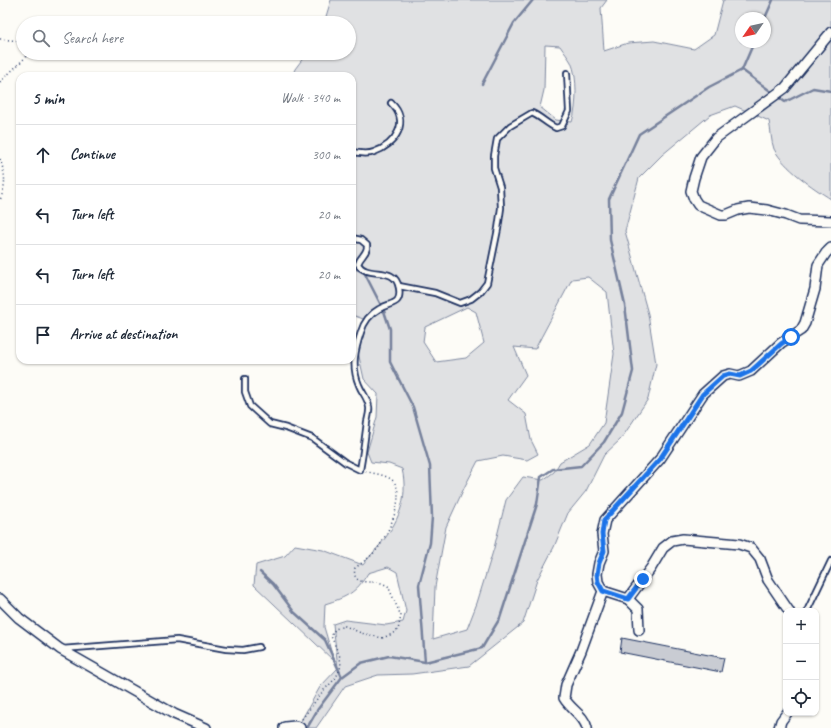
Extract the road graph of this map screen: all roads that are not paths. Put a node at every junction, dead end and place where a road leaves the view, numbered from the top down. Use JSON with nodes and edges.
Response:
{"nodes":[{"id":1,"x":831,"y":32,"type":"edge"},
{"id":2,"x":567,"y":73,"type":"dead end"},
{"id":3,"x":391,"y":103,"type":"dead end"},
{"id":4,"x":356,"y":153,"type":"edge"},
{"id":5,"x":831,"y":221,"type":"edge"},
{"id":6,"x":356,"y":239,"type":"edge"},
{"id":7,"x":831,"y":248,"type":"edge"},
{"id":8,"x":398,"y":286,"type":"junction"},
{"id":9,"x":356,"y":345,"type":"edge"},
{"id":10,"x":354,"y":364,"type":"edge"},
{"id":11,"x":245,"y":380,"type":"dead end"},
{"id":12,"x":831,"y":561,"type":"edge"},
{"id":13,"x":603,"y":591,"type":"junction"},
{"id":14,"x":0,"y":599,"type":"edge"},
{"id":15,"x":628,"y":599,"type":"junction"},
{"id":16,"x":787,"y":608,"type":"edge"},
{"id":17,"x":808,"y":608,"type":"edge"},
{"id":18,"x":639,"y":630,"type":"dead end"},
{"id":19,"x":259,"y":647,"type":"dead end"},
{"id":20,"x":60,"y":649,"type":"junction"},
{"id":21,"x":785,"y":716,"type":"edge"},
{"id":22,"x":206,"y":728,"type":"edge"},
{"id":23,"x":587,"y":728,"type":"edge"},
{"id":24,"x":779,"y":728,"type":"edge"}],
"edges":[{"from":1,"to":5,"type":"street"},
{"from":2,"to":8,"type":"lane"},
{"from":3,"to":4,"type":"lane"},
{"from":6,"to":8,"type":"lane"},
{"from":7,"to":13,"type":"street"},
{"from":8,"to":9,"type":"lane"},
{"from":10,"to":11,"type":"lane"},
{"from":12,"to":17,"type":"lane"},
{"from":13,"to":15,"type":"street"},
{"from":13,"to":23,"type":"street"},
{"from":14,"to":20,"type":"street"},
{"from":15,"to":16,"type":"street"},
{"from":15,"to":18,"type":"street"},
{"from":19,"to":20,"type":"lane"},
{"from":20,"to":22,"type":"street"},
{"from":21,"to":24,"type":"street"}]}
